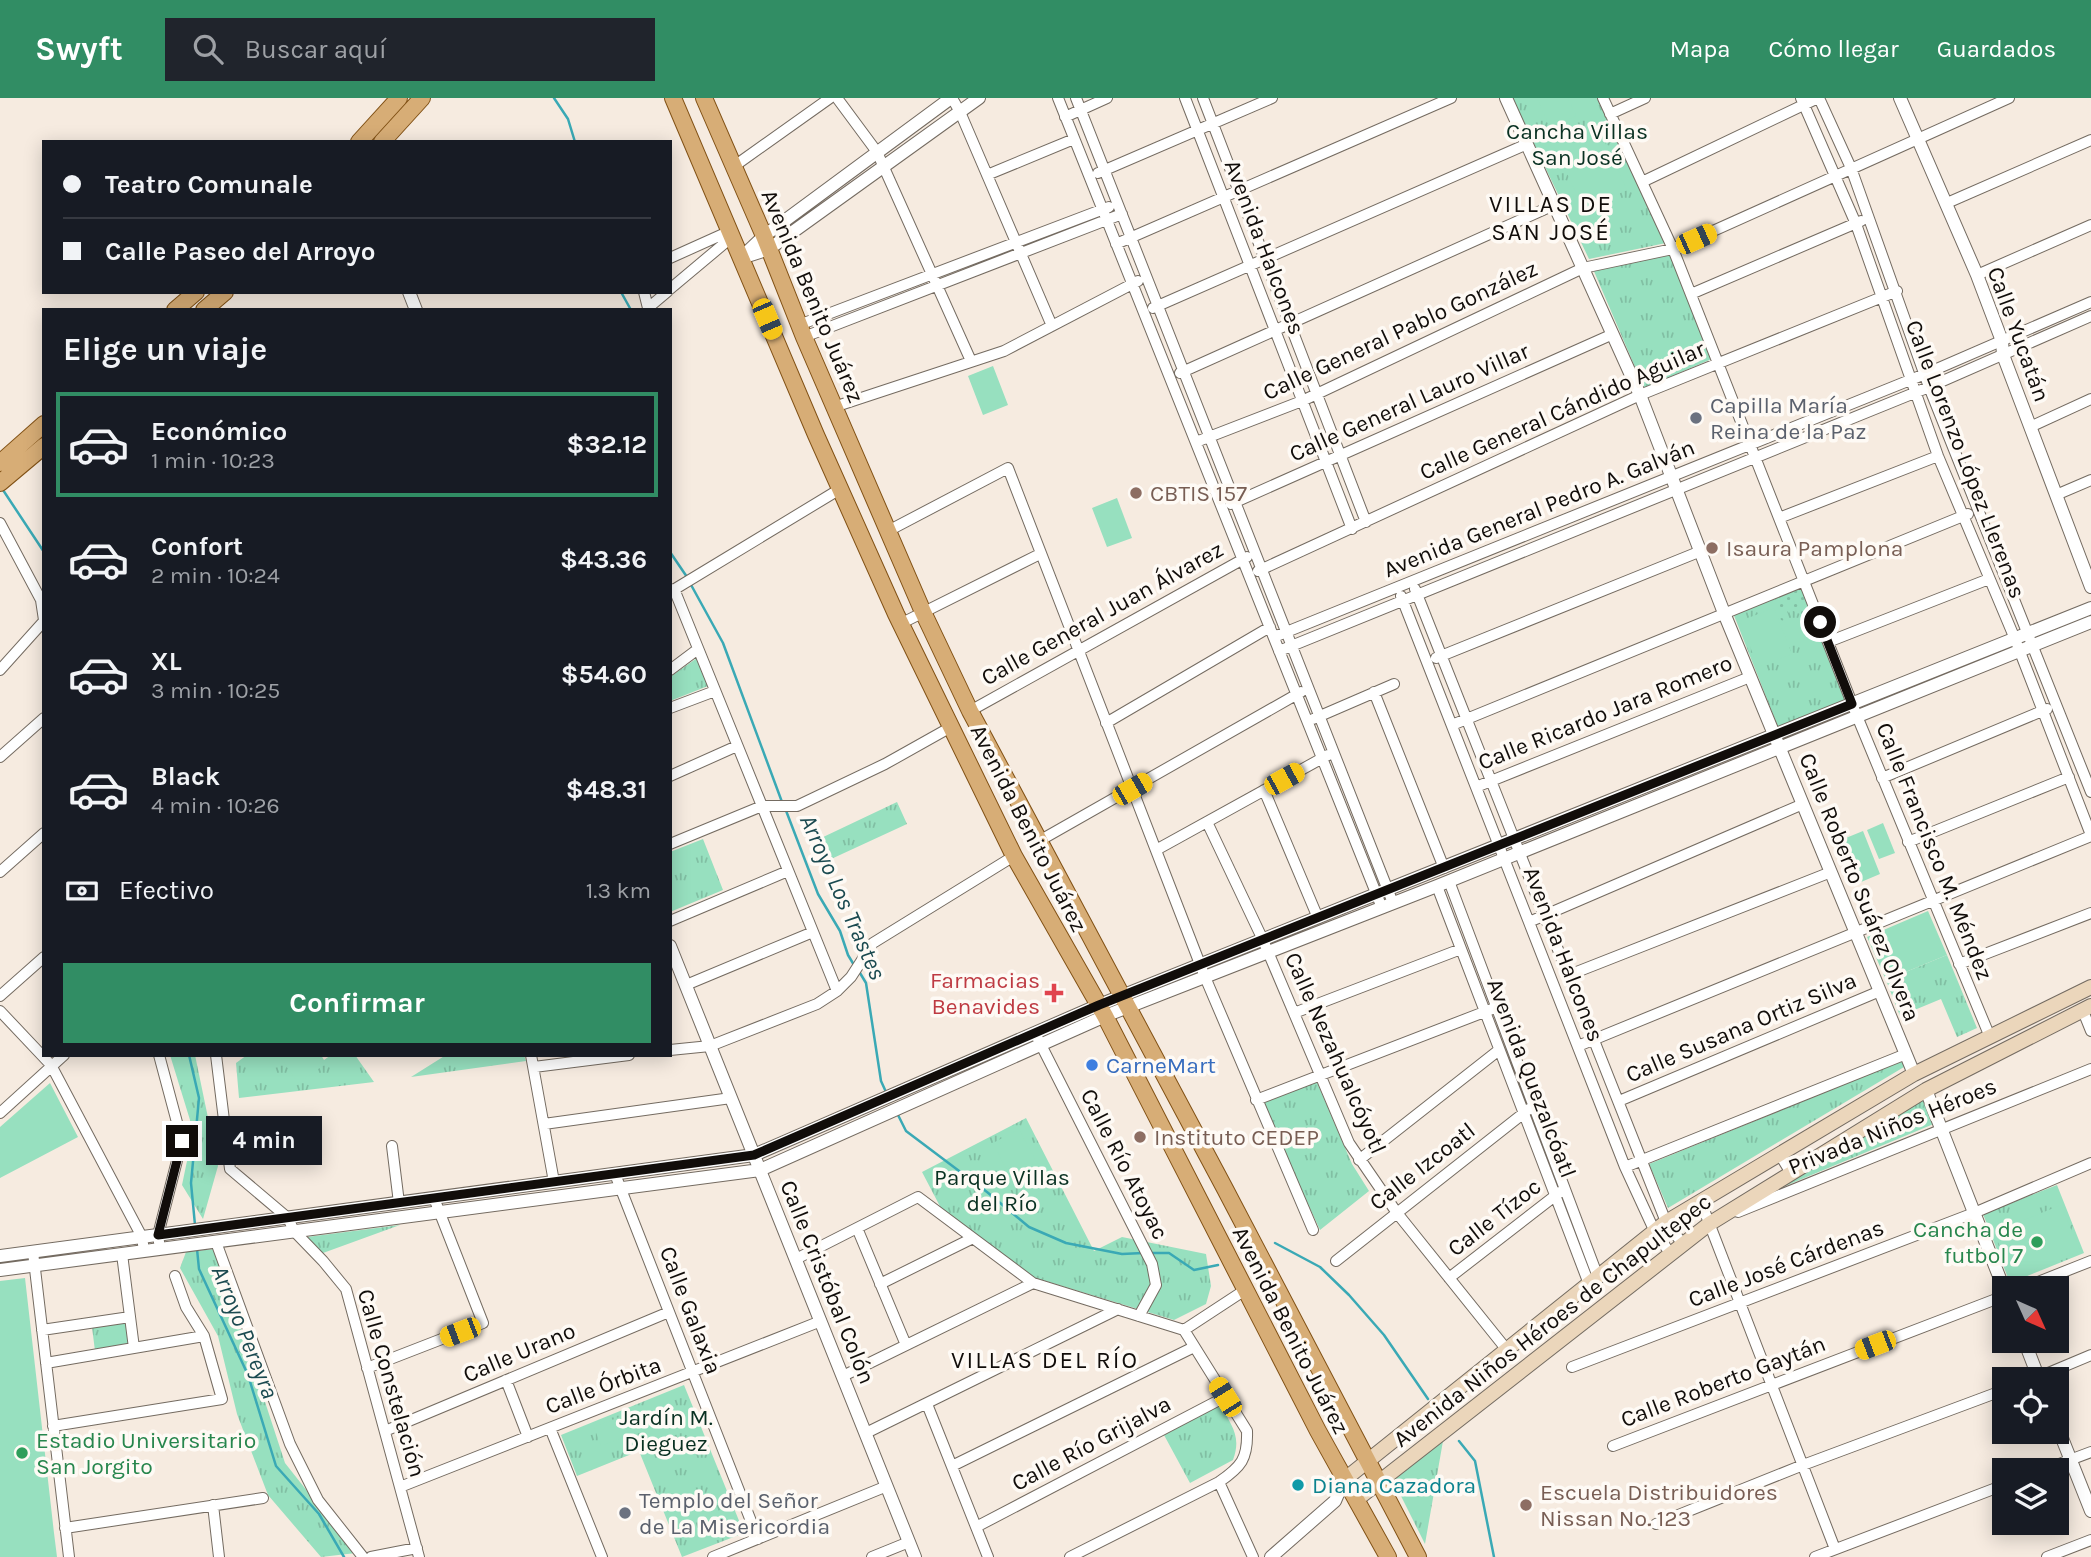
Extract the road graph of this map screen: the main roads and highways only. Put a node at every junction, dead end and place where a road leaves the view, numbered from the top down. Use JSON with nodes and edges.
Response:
{"nodes":[{"id":1,"x":400,"y":98,"type":"edge"},
{"id":2,"x":422,"y":98,"type":"edge"},
{"id":3,"x":673,"y":98,"type":"edge"},
{"id":4,"x":704,"y":98,"type":"edge"},
{"id":5,"x":361,"y":140,"type":"edge"},
{"id":6,"x":384,"y":140,"type":"edge"},
{"id":7,"x":194,"y":294,"type":"edge"},
{"id":8,"x":223,"y":294,"type":"edge"},
{"id":9,"x":177,"y":308,"type":"edge"},
{"id":10,"x":206,"y":308,"type":"edge"},
{"id":11,"x":42,"y":426,"type":"edge"},
{"id":12,"x":42,"y":447,"type":"edge"},
{"id":13,"x":5,"y":460,"type":"edge"},
{"id":14,"x":0,"y":483,"type":"edge"},
{"id":15,"x":2091,"y":987,"type":"edge"},
{"id":16,"x":2087,"y":1009,"type":"edge"},
{"id":17,"x":1224,"y":1188,"type":"junction"},
{"id":18,"x":1198,"y":1200,"type":"junction"},
{"id":19,"x":1367,"y":1461,"type":"junction"},
{"id":20,"x":1344,"y":1480,"type":"junction"},
{"id":21,"x":1378,"y":1483,"type":"junction"},
{"id":22,"x":1356,"y":1500,"type":"junction"},
{"id":23,"x":1388,"y":1557,"type":"edge"},
{"id":24,"x":1418,"y":1557,"type":"edge"}],
"edges":[{"from":1,"to":5,"type":"main road"},
{"from":2,"to":6,"type":"main road"},
{"from":3,"to":18,"type":"main road","name":"Avenida Benito Juárez"},
{"from":4,"to":17,"type":"main road","name":"Avenida Benito Juárez"},
{"from":7,"to":9,"type":"main road"},
{"from":8,"to":10,"type":"main road"},
{"from":11,"to":13,"type":"main road"},
{"from":12,"to":13,"type":"main road"},
{"from":13,"to":14,"type":"main road"},
{"from":15,"to":19,"type":"main road","name":"Avenida Niños Héroes de Chapultepec"},
{"from":16,"to":21,"type":"main road","name":"Avenida Niños Héroes de Chapultepec"},
{"from":17,"to":18,"type":"main road"},
{"from":17,"to":19,"type":"main road","name":"Avenida Benito Juárez"},
{"from":18,"to":20,"type":"main road","name":"Avenida Benito Juárez"},
{"from":19,"to":20,"type":"main road","name":"Avenida Niños Héroes de Chapultepec"},
{"from":19,"to":21,"type":"main road","name":"Avenida Benito Juárez"},
{"from":20,"to":22,"type":"main road","name":"Avenida Benito Juárez"},
{"from":21,"to":22,"type":"main road","name":"Avenida Niños Héroes de Chapultepec"},
{"from":21,"to":24,"type":"main road","name":"Avenida Benito Juárez"},
{"from":22,"to":23,"type":"main road","name":"Avenida Benito Juárez"}]}
